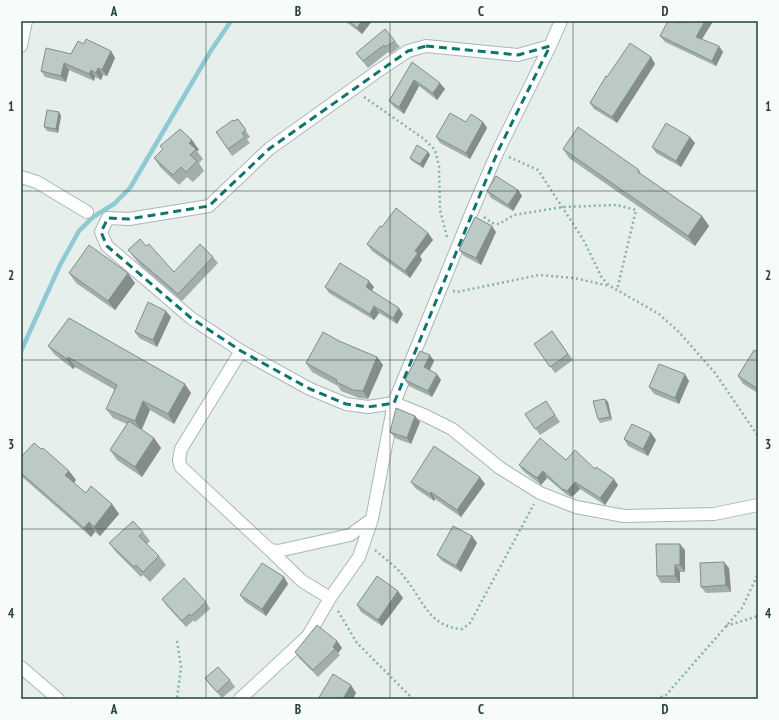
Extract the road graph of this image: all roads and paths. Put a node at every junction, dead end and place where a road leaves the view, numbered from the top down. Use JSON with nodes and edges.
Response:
{"nodes":[{"id":1,"x":26,"y":21,"type":"edge"},
{"id":2,"x":561,"y":21,"type":"edge"},
{"id":3,"x":21,"y":46,"type":"edge"},
{"id":4,"x":550,"y":46,"type":"junction"},
{"id":5,"x":353,"y":90,"type":"junction"},
{"id":6,"x":498,"y":151,"type":"junction"},
{"id":7,"x":21,"y":177,"type":"edge"},
{"id":8,"x":563,"y":207,"type":"junction"},
{"id":9,"x":472,"y":209,"type":"junction"},
{"id":10,"x":87,"y":212,"type":"dead end"},
{"id":11,"x":447,"y":238,"type":"dead end"},
{"id":12,"x":610,"y":286,"type":"junction"},
{"id":13,"x":440,"y":287,"type":"junction"},
{"id":14,"x":617,"y":290,"type":"junction"},
{"id":15,"x":241,"y":351,"type":"junction"},
{"id":16,"x":394,"y":403,"type":"junction"},
{"id":17,"x":758,"y":436,"type":"edge"},
{"id":18,"x":540,"y":493,"type":"junction"},
{"id":19,"x":758,"y":505,"type":"edge"},
{"id":20,"x":372,"y":519,"type":"junction"},
{"id":21,"x":366,"y":541,"type":"junction"},
{"id":22,"x":270,"y":550,"type":"junction"},
{"id":23,"x":758,"y":574,"type":"edge"},
{"id":24,"x":330,"y":598,"type":"junction"},
{"id":25,"x":758,"y":616,"type":"edge"},
{"id":26,"x":725,"y":626,"type":"junction"},
{"id":27,"x":177,"y":641,"type":"dead end"},
{"id":28,"x":21,"y":667,"type":"edge"},
{"id":29,"x":58,"y":699,"type":"edge"},
{"id":30,"x":177,"y":699,"type":"edge"},
{"id":31,"x":240,"y":699,"type":"edge"},
{"id":32,"x":413,"y":699,"type":"edge"},
{"id":33,"x":656,"y":699,"type":"edge"}],
"edges":[{"from":1,"to":3,"type":"street"},
{"from":2,"to":4,"type":"street"},
{"from":4,"to":5,"type":"street"},
{"from":4,"to":6,"type":"street"},
{"from":5,"to":11,"type":"path"},
{"from":5,"to":15,"type":"street"},
{"from":6,"to":8,"type":"path"},
{"from":6,"to":9,"type":"street"},
{"from":7,"to":10,"type":"street"},
{"from":8,"to":9,"type":"path"},
{"from":8,"to":12,"type":"path"},
{"from":8,"to":14,"type":"path"},
{"from":9,"to":13,"type":"street"},
{"from":12,"to":13,"type":"path"},
{"from":12,"to":14,"type":"path"},
{"from":13,"to":16,"type":"street"},
{"from":14,"to":17,"type":"path"},
{"from":15,"to":16,"type":"street"},
{"from":15,"to":22,"type":"street"},
{"from":16,"to":18,"type":"street"},
{"from":16,"to":20,"type":"street"},
{"from":18,"to":19,"type":"street"},
{"from":18,"to":21,"type":"path"},
{"from":20,"to":21,"type":"street"},
{"from":20,"to":22,"type":"street"},
{"from":21,"to":24,"type":"street"},
{"from":22,"to":24,"type":"street"},
{"from":23,"to":26,"type":"path"},
{"from":24,"to":31,"type":"street"},
{"from":24,"to":32,"type":"path"},
{"from":25,"to":26,"type":"path"},
{"from":26,"to":33,"type":"path"},
{"from":27,"to":30,"type":"path"},
{"from":28,"to":29,"type":"street"}]}
